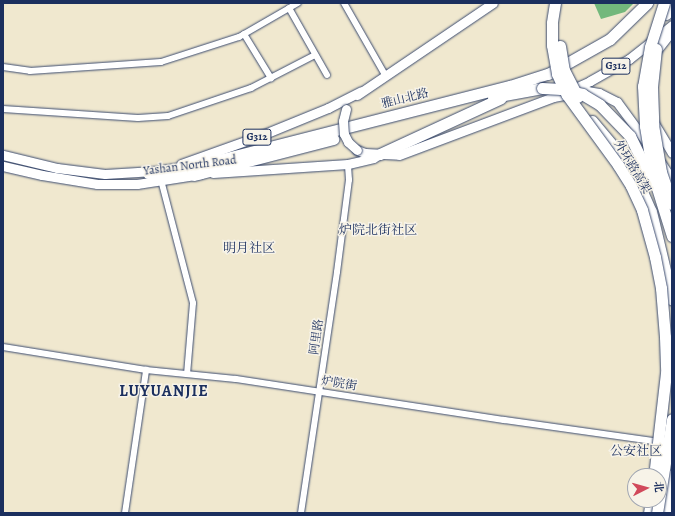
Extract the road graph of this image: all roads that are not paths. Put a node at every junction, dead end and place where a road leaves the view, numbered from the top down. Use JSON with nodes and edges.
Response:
{"nodes":[{"id":1,"x":298,"y":3,"type":"edge"},
{"id":2,"x":344,"y":3,"type":"edge"},
{"id":3,"x":493,"y":3,"type":"edge"},
{"id":4,"x":555,"y":3,"type":"edge"},
{"id":5,"x":562,"y":3,"type":"edge"},
{"id":6,"x":647,"y":3,"type":"edge"},
{"id":7,"x":669,"y":6,"type":"edge"},
{"id":8,"x":289,"y":8,"type":"junction"},
{"id":9,"x":672,"y":25,"type":"edge"},
{"id":10,"x":672,"y":30,"type":"edge"},
{"id":11,"x":244,"y":34,"type":"junction"},
{"id":12,"x":315,"y":55,"type":"junction"},
{"id":13,"x":3,"y":67,"type":"edge"},
{"id":14,"x":326,"y":75,"type":"dead end"},
{"id":15,"x":385,"y":75,"type":"junction"},
{"id":16,"x":271,"y":78,"type":"junction"},
{"id":17,"x":361,"y":91,"type":"junction"},
{"id":18,"x":513,"y":93,"type":"junction"},
{"id":19,"x":553,"y":97,"type":"junction"},
{"id":20,"x":3,"y":109,"type":"edge"},
{"id":21,"x":672,"y":153,"type":"edge"},
{"id":22,"x":380,"y":154,"type":"junction"},
{"id":23,"x":3,"y":155,"type":"edge"},
{"id":24,"x":348,"y":164,"type":"junction"},
{"id":25,"x":3,"y":166,"type":"edge"},
{"id":26,"x":148,"y":173,"type":"junction"},
{"id":27,"x":194,"y":175,"type":"junction"},
{"id":28,"x":161,"y":180,"type":"junction"},
{"id":29,"x":672,"y":180,"type":"edge"},
{"id":30,"x":672,"y":204,"type":"edge"},
{"id":31,"x":671,"y":231,"type":"edge"},
{"id":32,"x":672,"y":300,"type":"edge"},
{"id":33,"x":672,"y":337,"type":"edge"},
{"id":34,"x":3,"y":347,"type":"edge"},
{"id":35,"x":146,"y":370,"type":"junction"},
{"id":36,"x":187,"y":374,"type":"junction"},
{"id":37,"x":320,"y":392,"type":"junction"},
{"id":38,"x":672,"y":419,"type":"edge"},
{"id":39,"x":656,"y":441,"type":"junction"},
{"id":40,"x":672,"y":443,"type":"edge"},
{"id":41,"x":652,"y":468,"type":"edge"},
{"id":42,"x":655,"y":468,"type":"edge"},
{"id":43,"x":672,"y":475,"type":"edge"},
{"id":44,"x":672,"y":506,"type":"edge"},
{"id":45,"x":125,"y":513,"type":"edge"},
{"id":46,"x":301,"y":513,"type":"edge"},
{"id":47,"x":657,"y":513,"type":"edge"},
{"id":48,"x":667,"y":513,"type":"edge"},
{"id":49,"x":671,"y":513,"type":"edge"}],
"edges":[{"from":1,"to":8,"type":"street"},
{"from":2,"to":15,"type":"street"},
{"from":3,"to":15,"type":"main road","number":"G312"},
{"from":4,"to":42,"type":"highway","name":"外环路高架","bridge":true},
{"from":5,"to":32,"type":"highway","name":"外环路高架","bridge":true},
{"from":6,"to":26,"type":"highway","name":"雅山北路"},
{"from":7,"to":30,"type":"highway","bridge":true},
{"from":7,"to":31,"type":"highway","bridge":true},
{"from":8,"to":11,"type":"street"},
{"from":8,"to":12,"type":"street"},
{"from":9,"to":19,"type":"main road","number":"G312"},
{"from":10,"to":21,"type":"main road"},
{"from":11,"to":13,"type":"street"},
{"from":11,"to":16,"type":"street"},
{"from":12,"to":14,"type":"street"},
{"from":12,"to":16,"type":"street"},
{"from":15,"to":17,"type":"main road","number":"G312"},
{"from":16,"to":20,"type":"street"},
{"from":17,"to":22,"type":"main road","bridge":true},
{"from":17,"to":26,"type":"main road","name":"Yashan North Road","number":"G312"},
{"from":18,"to":22,"type":"highway"},
{"from":18,"to":27,"type":"highway"},
{"from":18,"to":31,"type":"highway","bridge":true},
{"from":19,"to":22,"type":"main road","number":"G312"},
{"from":19,"to":29,"type":"main road"},
{"from":22,"to":24,"type":"main road","name":"Yashan North Road","number":"G312"},
{"from":23,"to":26,"type":"main road","name":"Yashan North Road","number":"G312"},
{"from":24,"to":27,"type":"main road","name":"Yashan North Road","number":"G312"},
{"from":24,"to":37,"type":"street","name":"阿里路"},
{"from":25,"to":28,"type":"main road","name":"Yashan North Road","number":"G312"},
{"from":27,"to":28,"type":"main road","name":"Yashan North Road","number":"G312"},
{"from":28,"to":36,"type":"street"},
{"from":33,"to":39,"type":"main road"},
{"from":34,"to":35,"type":"street","name":"炉院街"},
{"from":35,"to":36,"type":"street","name":"炉院街"},
{"from":35,"to":45,"type":"street"},
{"from":36,"to":37,"type":"street","name":"炉院街"},
{"from":37,"to":39,"type":"street","name":"炉院街"},
{"from":37,"to":46,"type":"street","name":"阿里路"},
{"from":38,"to":47,"type":"highway","bridge":true},
{"from":39,"to":40,"type":"street","name":"炉院街"},
{"from":39,"to":41,"type":"main road"},
{"from":43,"to":48,"type":"highway"},
{"from":44,"to":49,"type":"main road"}]}
